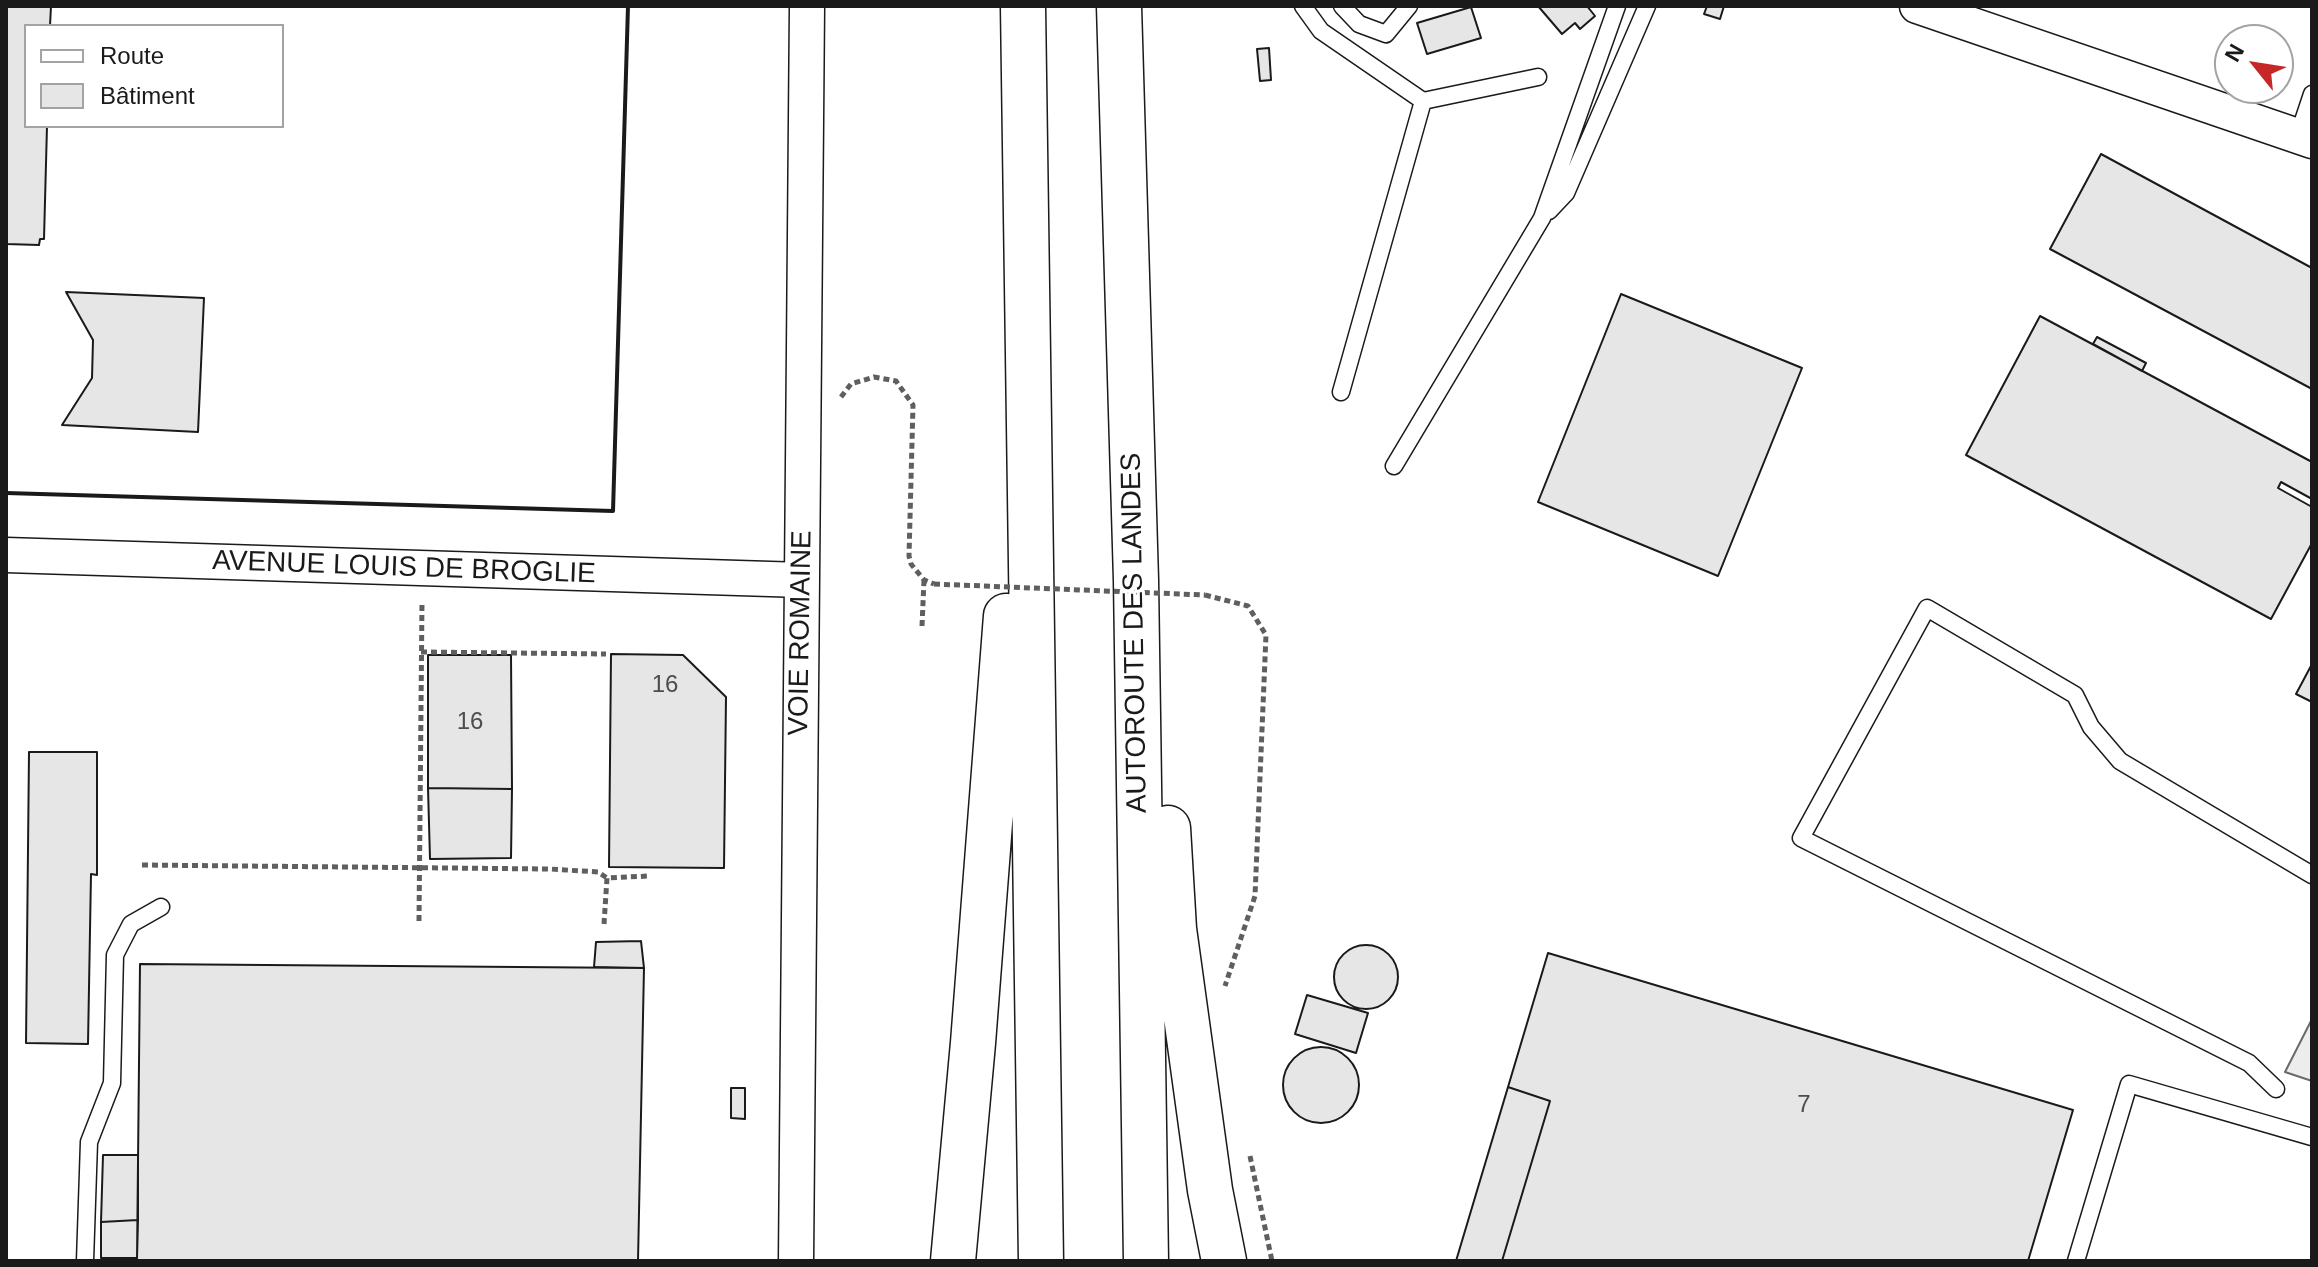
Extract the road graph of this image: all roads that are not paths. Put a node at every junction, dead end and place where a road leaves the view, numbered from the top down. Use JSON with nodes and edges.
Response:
{"nodes":[{"id":1,"x":807,"y":6,"type":"edge"},
{"id":2,"x":1023,"y":6,"type":"edge"},
{"id":3,"x":1119,"y":6,"type":"edge"},
{"id":4,"x":1303,"y":6,"type":"edge"},
{"id":5,"x":1342,"y":6,"type":"edge"},
{"id":6,"x":1409,"y":6,"type":"edge"},
{"id":7,"x":1617,"y":6,"type":"edge"},
{"id":8,"x":1647,"y":6,"type":"edge"},
{"id":9,"x":1917,"y":6,"type":"edge"},
{"id":10,"x":1538,"y":77,"type":"dead end"},
{"id":11,"x":2312,"y":94,"type":"edge"},
{"id":12,"x":1423,"y":101,"type":"junction"},
{"id":13,"x":2305,"y":138,"type":"edge"},
{"id":14,"x":1542,"y":218,"type":"junction"},
{"id":15,"x":1028,"y":339,"type":"junction"},
{"id":16,"x":1341,"y":392,"type":"dead end"},
{"id":17,"x":1394,"y":466,"type":"dead end"},
{"id":18,"x":6,"y":555,"type":"edge"},
{"id":19,"x":802,"y":580,"type":"junction"},
{"id":20,"x":1136,"y":580,"type":"junction"},
{"id":21,"x":2312,"y":875,"type":"edge"},
{"id":22,"x":161,"y":907,"type":"dead end"},
{"id":23,"x":2276,"y":1089,"type":"dead end"},
{"id":24,"x":2312,"y":1137,"type":"edge"},
{"id":25,"x":85,"y":1261,"type":"edge"},
{"id":26,"x":796,"y":1261,"type":"edge"},
{"id":27,"x":953,"y":1261,"type":"edge"},
{"id":28,"x":1041,"y":1261,"type":"edge"},
{"id":29,"x":1146,"y":1261,"type":"edge"},
{"id":30,"x":1224,"y":1261,"type":"edge"},
{"id":31,"x":2076,"y":1261,"type":"edge"}],
"edges":[{"from":1,"to":19,"type":"street","name":"VOIE ROMAINE"},
{"from":2,"to":15,"type":"highway"},
{"from":3,"to":20,"type":"highway","name":"AUTOROUTE DES LANDES"},
{"from":4,"to":12,"type":"lane"},
{"from":5,"to":6,"type":"lane"},
{"from":7,"to":14,"type":"lane"},
{"from":8,"to":14,"type":"lane"},
{"from":9,"to":13,"type":"street"},
{"from":10,"to":12,"type":"lane"},
{"from":11,"to":13,"type":"lane"},
{"from":12,"to":16,"type":"lane"},
{"from":14,"to":17,"type":"lane"},
{"from":15,"to":27,"type":"highway"},
{"from":15,"to":28,"type":"highway"},
{"from":18,"to":19,"type":"street","name":"AVENUE LOUIS DE BROGLIE"},
{"from":19,"to":26,"type":"street","name":"VOIE ROMAINE"},
{"from":20,"to":29,"type":"highway","name":"AUTOROUTE DES LANDES"},
{"from":20,"to":30,"type":"highway"},
{"from":21,"to":23,"type":"lane"},
{"from":22,"to":25,"type":"lane"},
{"from":24,"to":31,"type":"lane"}]}
